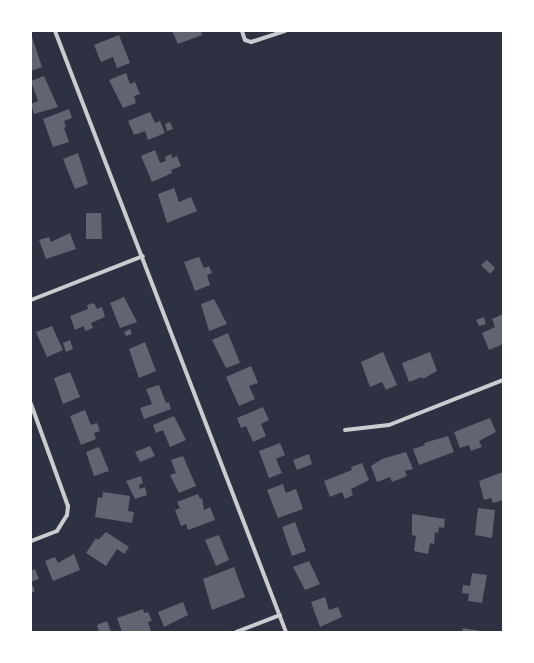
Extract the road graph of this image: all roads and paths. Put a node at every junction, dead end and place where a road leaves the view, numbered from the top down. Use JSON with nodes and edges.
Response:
{"nodes":[{"id":1,"x":56,"y":31,"type":"edge"},
{"id":2,"x":242,"y":31,"type":"edge"},
{"id":3,"x":285,"y":31,"type":"edge"},
{"id":4,"x":143,"y":256,"type":"junction"},
{"id":5,"x":31,"y":300,"type":"edge"},
{"id":6,"x":503,"y":380,"type":"edge"},
{"id":7,"x":31,"y":404,"type":"edge"},
{"id":8,"x":345,"y":430,"type":"dead end"},
{"id":9,"x":31,"y":541,"type":"edge"},
{"id":10,"x":280,"y":615,"type":"junction"},
{"id":11,"x":236,"y":632,"type":"edge"},
{"id":12,"x":286,"y":632,"type":"edge"}],
"edges":[{"from":1,"to":4,"type":"street"},
{"from":2,"to":3,"type":"street"},
{"from":4,"to":5,"type":"street"},
{"from":4,"to":10,"type":"street"},
{"from":6,"to":8,"type":"street"},
{"from":7,"to":9,"type":"street"},
{"from":10,"to":11,"type":"street"},
{"from":10,"to":12,"type":"street"}]}
